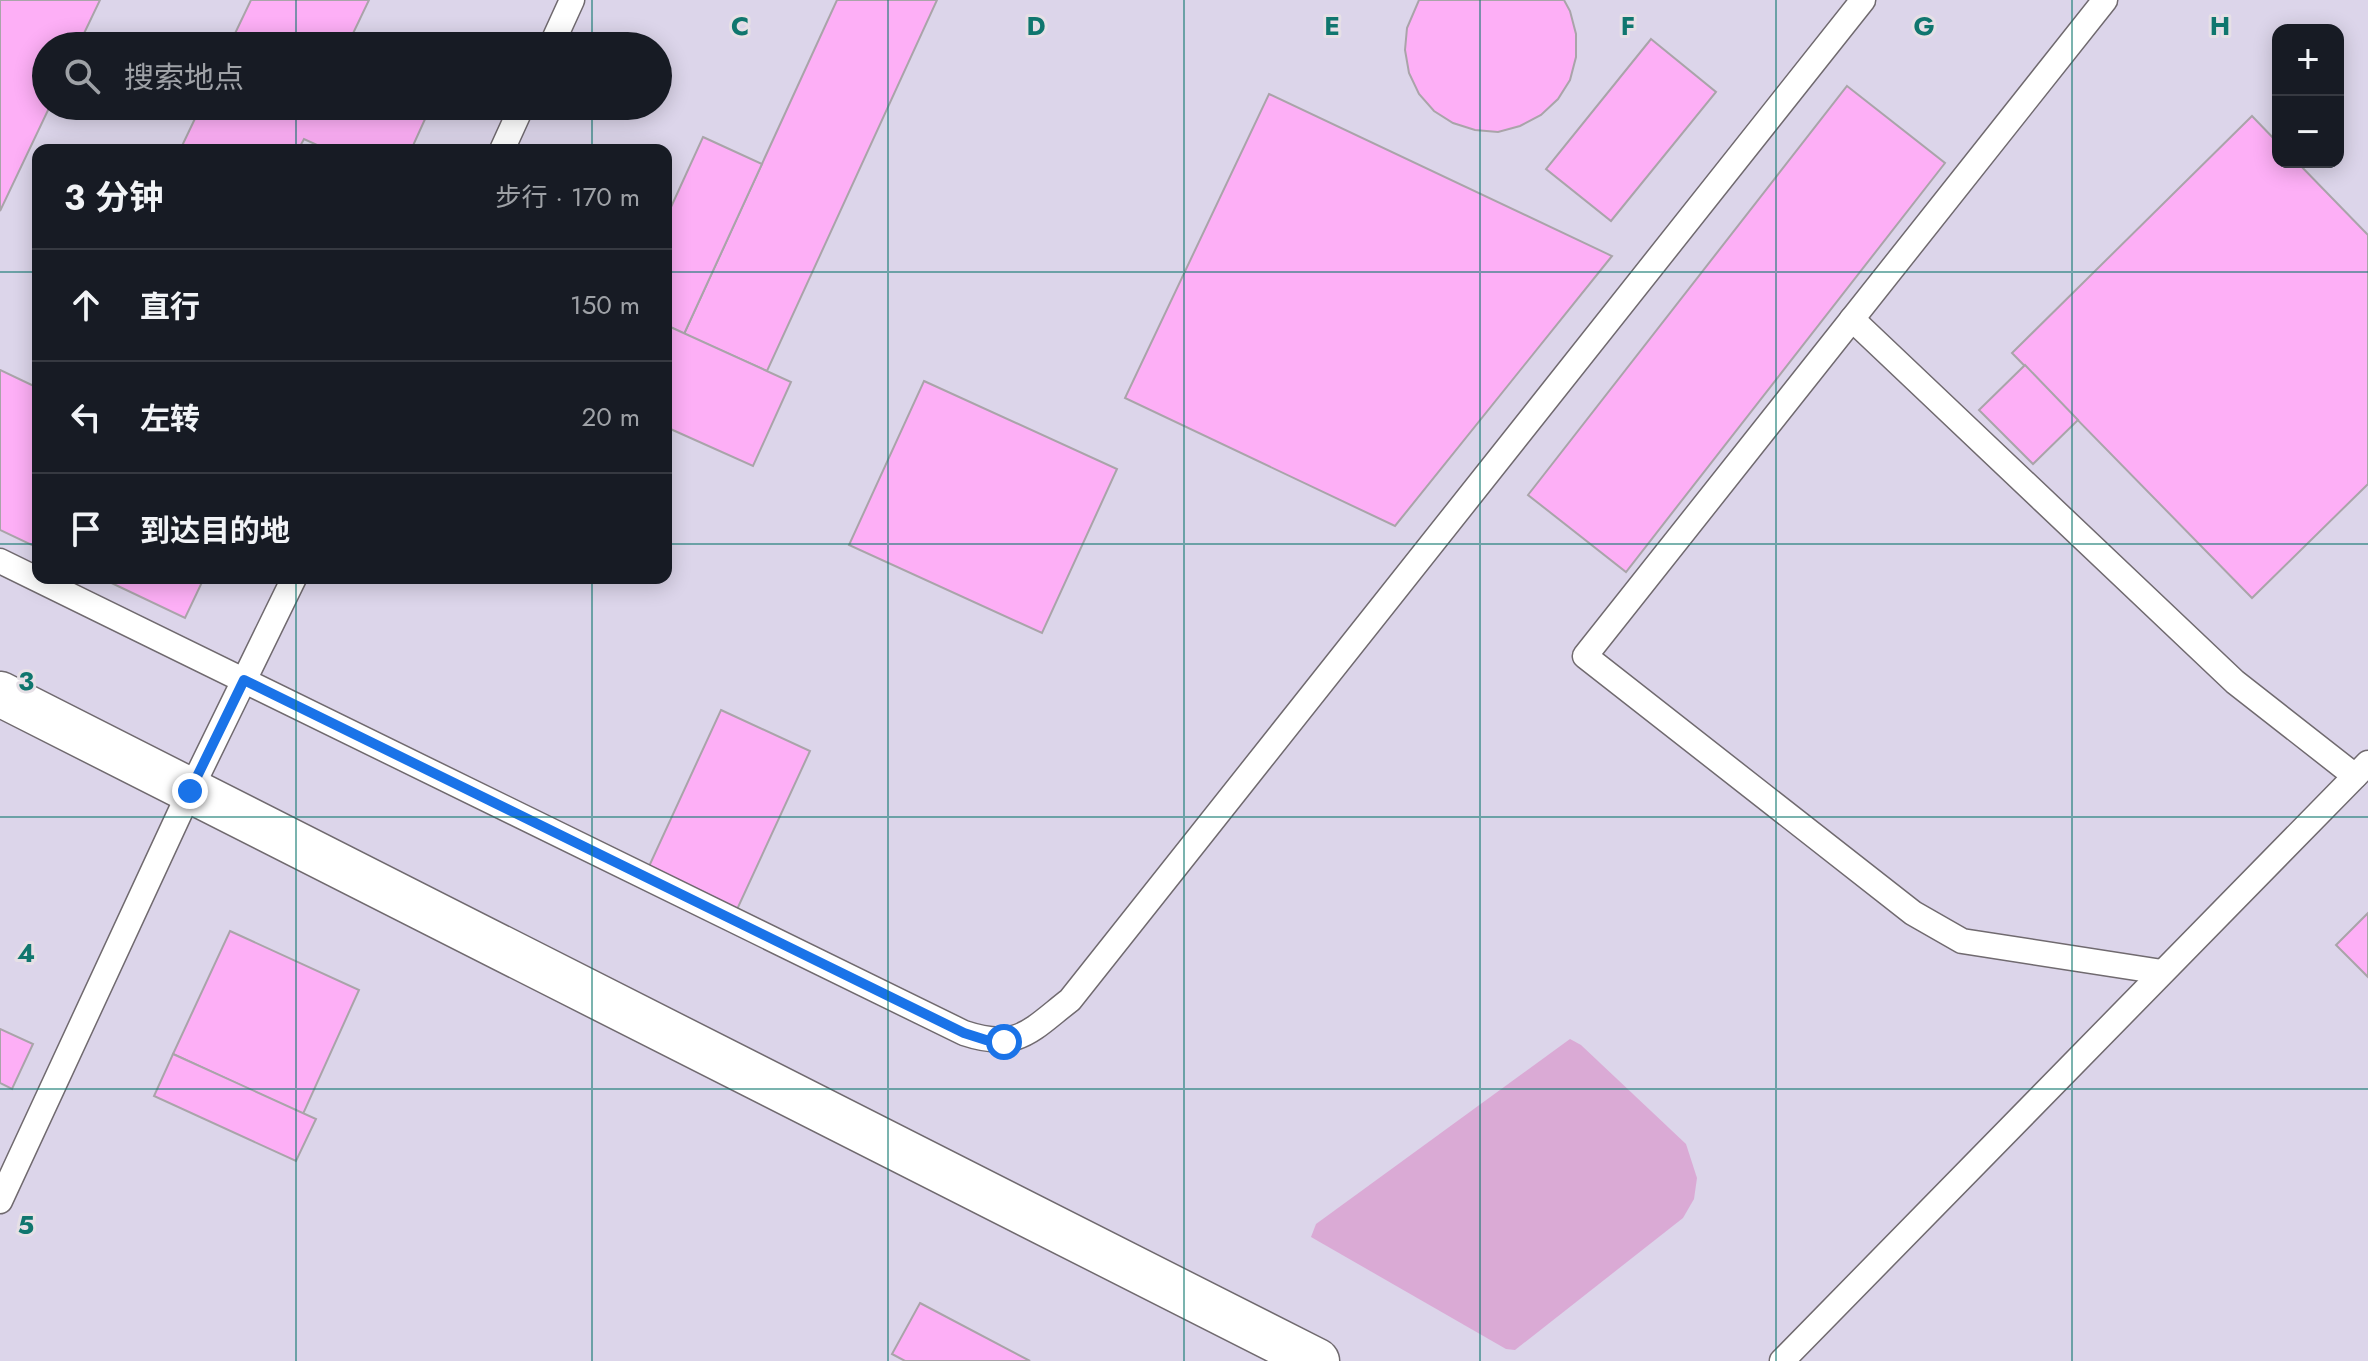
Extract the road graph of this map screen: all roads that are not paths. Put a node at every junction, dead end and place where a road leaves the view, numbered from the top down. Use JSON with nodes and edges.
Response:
{"nodes":[{"id":1,"x":572,"y":0,"type":"edge"},
{"id":2,"x":1863,"y":0,"type":"edge"},
{"id":3,"x":2105,"y":0,"type":"edge"},
{"id":4,"x":557,"y":32,"type":"edge"},
{"id":5,"x":516,"y":120,"type":"edge"},
{"id":6,"x":505,"y":144,"type":"edge"},
{"id":7,"x":1852,"y":319,"type":"junction"},
{"id":8,"x":0,"y":561,"type":"edge"},
{"id":9,"x":32,"y":577,"type":"edge"},
{"id":10,"x":47,"y":584,"type":"edge"},
{"id":11,"x":291,"y":584,"type":"edge"},
{"id":12,"x":244,"y":680,"type":"junction"},
{"id":13,"x":0,"y":694,"type":"edge"},
{"id":14,"x":2362,"y":769,"type":"edge"},
{"id":15,"x":190,"y":791,"type":"junction"},
{"id":16,"x":2162,"y":972,"type":"junction"},
{"id":17,"x":0,"y":1201,"type":"edge"},
{"id":18,"x":1317,"y":1361,"type":"edge"},
{"id":19,"x":1782,"y":1361,"type":"edge"}],
"edges":[{"from":1,"to":4,"type":"lane"},
{"from":2,"to":12,"type":"lane"},
{"from":3,"to":7,"type":"lane"},
{"from":5,"to":6,"type":"lane"},
{"from":7,"to":14,"type":"lane"},
{"from":7,"to":16,"type":"lane"},
{"from":8,"to":9,"type":"lane"},
{"from":10,"to":12,"type":"lane"},
{"from":11,"to":12,"type":"lane"},
{"from":12,"to":15,"type":"lane"},
{"from":13,"to":15,"type":"street"},
{"from":14,"to":16,"type":"lane"},
{"from":15,"to":17,"type":"lane"},
{"from":15,"to":18,"type":"street"},
{"from":16,"to":19,"type":"lane"}]}
